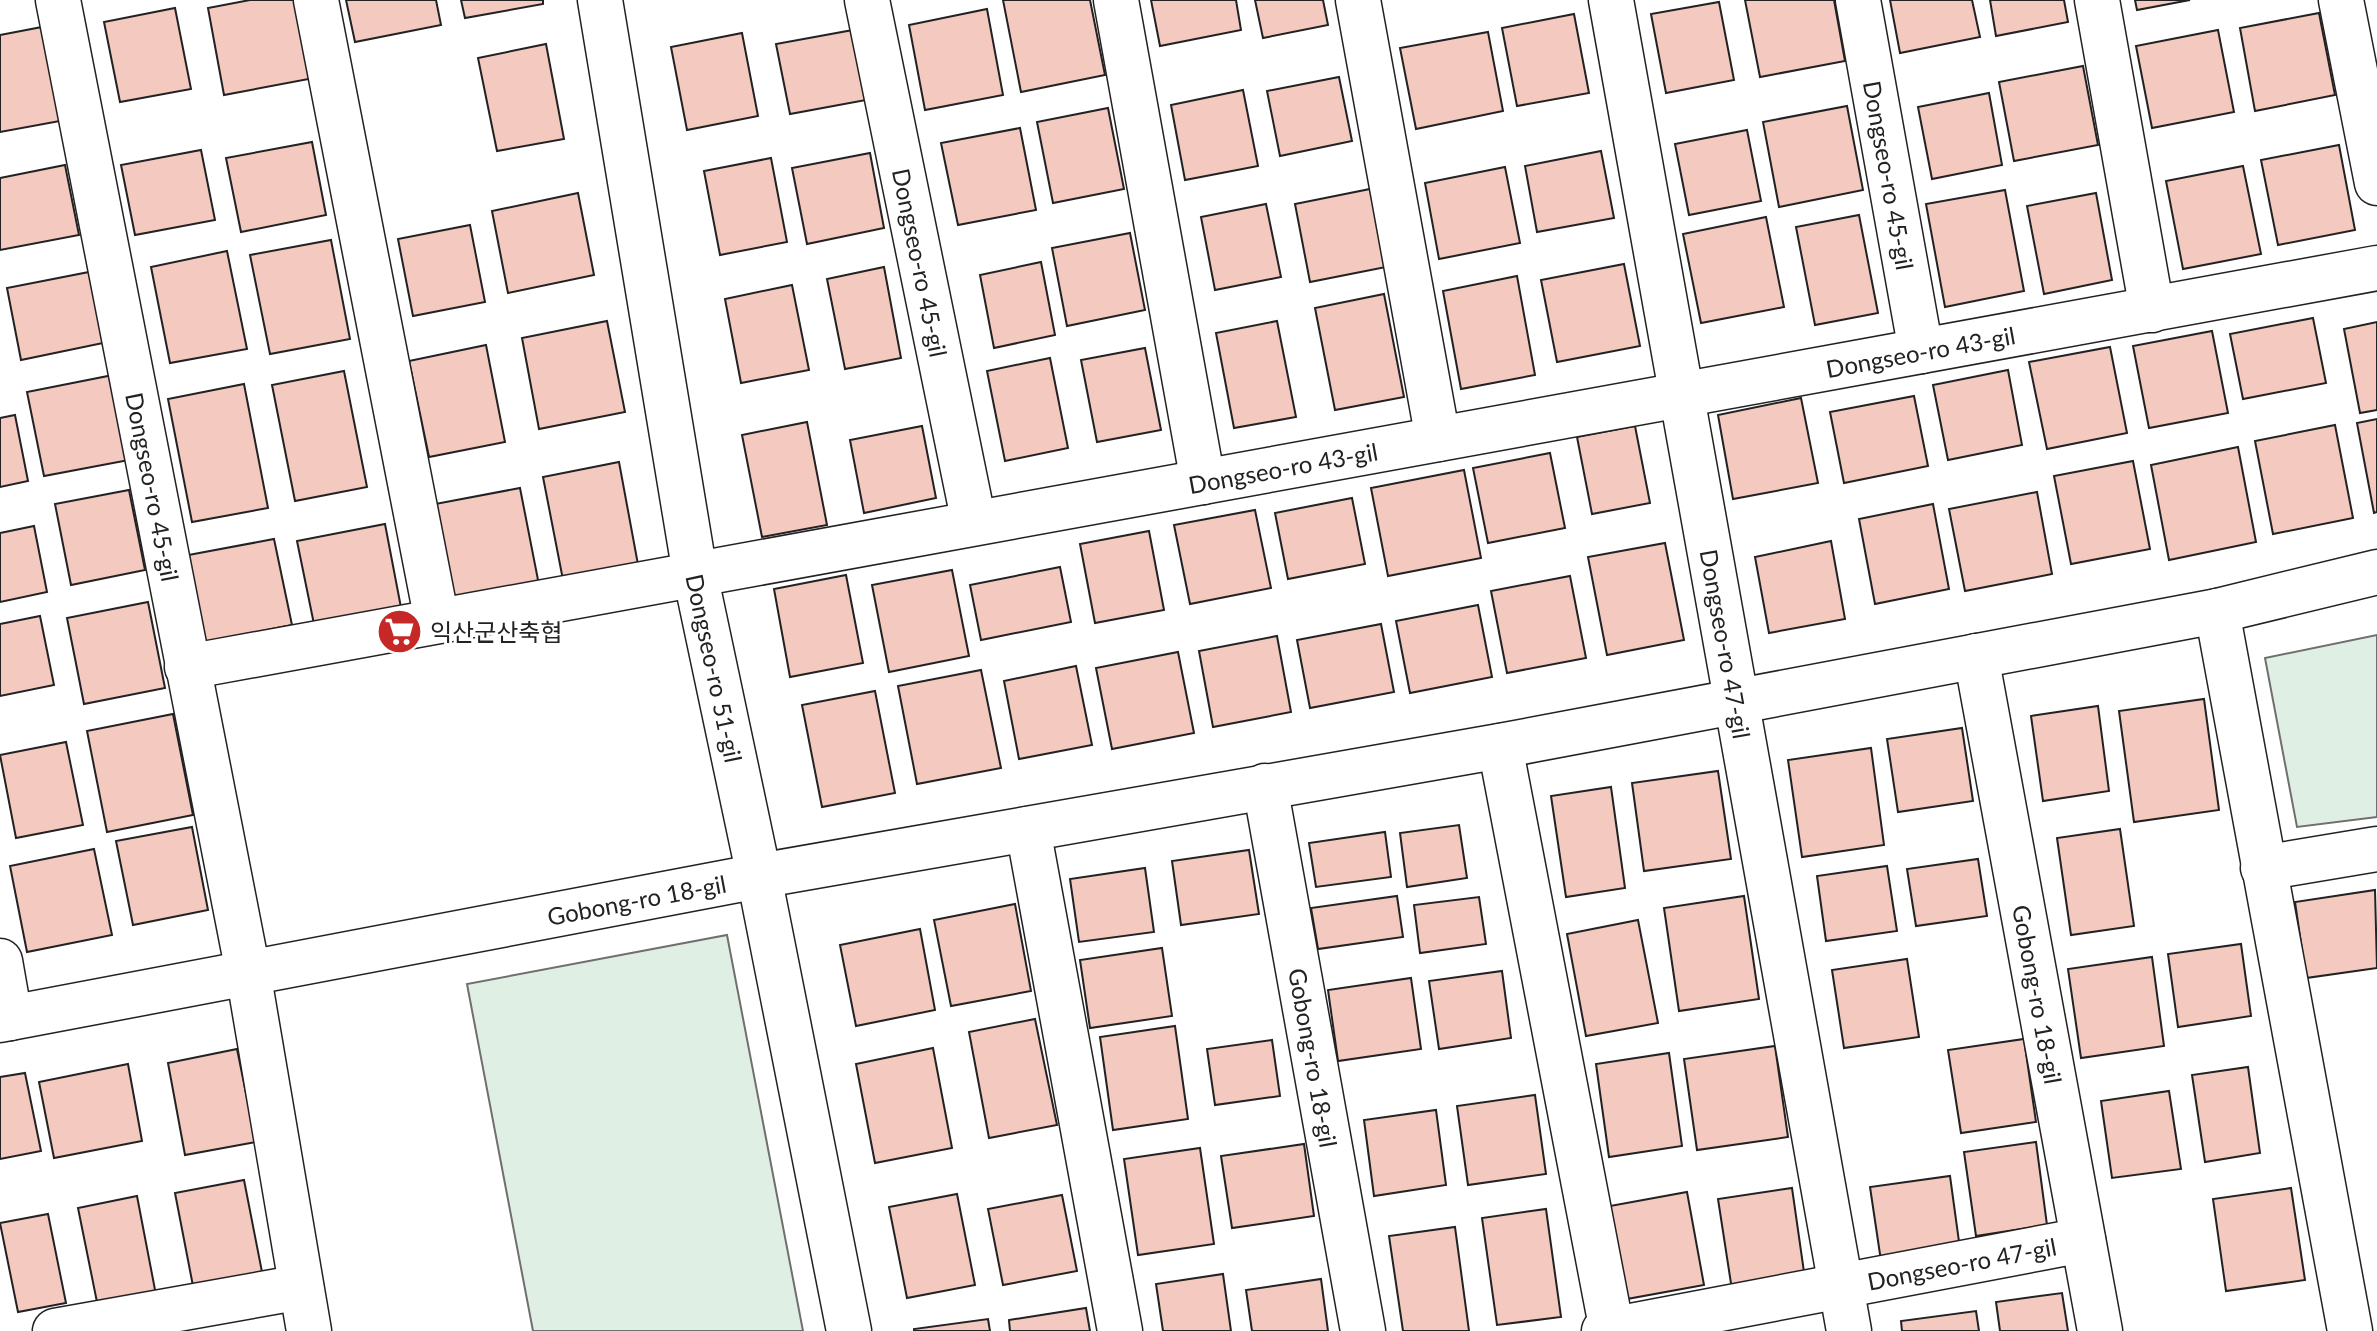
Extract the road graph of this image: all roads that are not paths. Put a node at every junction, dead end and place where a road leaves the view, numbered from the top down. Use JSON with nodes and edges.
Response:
{"nodes":[{"id":1,"x":58,"y":0,"type":"edge"},
{"id":2,"x":316,"y":0,"type":"edge"},
{"id":3,"x":600,"y":0,"type":"edge"},
{"id":4,"x":867,"y":0,"type":"edge"},
{"id":5,"x":1116,"y":0,"type":"edge"},
{"id":6,"x":1358,"y":0,"type":"edge"},
{"id":7,"x":1611,"y":0,"type":"edge"},
{"id":8,"x":1858,"y":0,"type":"edge"},
{"id":9,"x":2097,"y":0,"type":"edge"},
{"id":10,"x":2341,"y":0,"type":"edge"},
{"id":11,"x":2377,"y":183,"type":"edge"},
{"id":12,"x":2377,"y":268,"type":"edge"},
{"id":13,"x":2152,"y":310,"type":"junction"},
{"id":14,"x":1921,"y":351,"type":"junction"},
{"id":15,"x":1682,"y":395,"type":"junction"},
{"id":16,"x":1438,"y":439,"type":"junction"},
{"id":17,"x":1203,"y":482,"type":"junction"},
{"id":18,"x":974,"y":523,"type":"junction"},
{"id":19,"x":2377,"y":572,"type":"edge"},
{"id":20,"x":695,"y":574,"type":"junction"},
{"id":21,"x":2217,"y":611,"type":"junction"},
{"id":22,"x":437,"y":621,"type":"junction"},
{"id":23,"x":1976,"y":656,"type":"junction"},
{"id":24,"x":187,"y":667,"type":"junction"},
{"id":25,"x":1738,"y":699,"type":"junction"},
{"id":26,"x":1500,"y":746,"type":"junction"},
{"id":27,"x":1265,"y":786,"type":"junction"},
{"id":28,"x":1028,"y":829,"type":"junction"},
{"id":29,"x":2377,"y":849,"type":"edge"},
{"id":30,"x":2263,"y":868,"type":"junction"},
{"id":31,"x":759,"y":876,"type":"junction"},
{"id":32,"x":0,"y":961,"type":"edge"},
{"id":33,"x":248,"y":972,"type":"junction"},
{"id":34,"x":5,"y":1019,"type":"edge"},
{"id":35,"x":2083,"y":1240,"type":"junction"},
{"id":36,"x":1841,"y":1286,"type":"junction"},
{"id":37,"x":301,"y":1287,"type":"junction"},
{"id":38,"x":55,"y":1331,"type":"edge"},
{"id":39,"x":309,"y":1331,"type":"edge"},
{"id":40,"x":849,"y":1331,"type":"edge"},
{"id":41,"x":1120,"y":1331,"type":"edge"},
{"id":42,"x":1363,"y":1331,"type":"edge"},
{"id":43,"x":1609,"y":1331,"type":"edge"},
{"id":44,"x":1849,"y":1331,"type":"edge"},
{"id":45,"x":2100,"y":1331,"type":"edge"},
{"id":46,"x":2350,"y":1331,"type":"edge"}],
"edges":[{"from":1,"to":24,"type":"street","name":"Dongseo-ro 45-gil"},
{"from":2,"to":22,"type":"street"},
{"from":3,"to":20,"type":"street","name":"Dongseo-ro 51-gil"},
{"from":4,"to":18,"type":"street","name":"Dongseo-ro 45-gil"},
{"from":5,"to":17,"type":"street"},
{"from":6,"to":16,"type":"street"},
{"from":7,"to":15,"type":"street","name":"Dongseo-ro 47-gil"},
{"from":8,"to":14,"type":"street","name":"Dongseo-ro 45-gil"},
{"from":9,"to":13,"type":"street"},
{"from":10,"to":11,"type":"street"},
{"from":12,"to":13,"type":"street","name":"Dongseo-ro 43-gil"},
{"from":13,"to":14,"type":"street","name":"Dongseo-ro 43-gil"},
{"from":14,"to":15,"type":"street","name":"Dongseo-ro 43-gil"},
{"from":15,"to":16,"type":"street","name":"Dongseo-ro 43-gil"},
{"from":15,"to":25,"type":"street","name":"Dongseo-ro 47-gil"},
{"from":16,"to":17,"type":"street","name":"Dongseo-ro 43-gil"},
{"from":17,"to":18,"type":"street","name":"Dongseo-ro 43-gil"},
{"from":18,"to":20,"type":"street","name":"Dongseo-ro 43-gil"},
{"from":19,"to":21,"type":"street","name":"Gobong-ro 18-gil"},
{"from":20,"to":22,"type":"street","name":"Dongseo-ro 43-gil"},
{"from":20,"to":31,"type":"street","name":"Dongseo-ro 51-gil"},
{"from":21,"to":23,"type":"street","name":"Gobong-ro 18-gil"},
{"from":21,"to":30,"type":"street"},
{"from":22,"to":24,"type":"street","name":"Dongseo-ro 43-gil"},
{"from":23,"to":25,"type":"street","name":"Gobong-ro 18-gil"},
{"from":23,"to":35,"type":"street","name":"Gobong-ro 18-gil"},
{"from":24,"to":33,"type":"street","name":"Dongseo-ro 45-gil"},
{"from":25,"to":26,"type":"street","name":"Gobong-ro 18-gil"},
{"from":25,"to":36,"type":"street","name":"Dongseo-ro 47-gil"},
{"from":26,"to":27,"type":"street","name":"Gobong-ro 18-gil"},
{"from":26,"to":43,"type":"street"},
{"from":27,"to":28,"type":"street","name":"Gobong-ro 18-gil"},
{"from":27,"to":42,"type":"street","name":"Gobong-ro 18-gil"},
{"from":28,"to":31,"type":"street","name":"Gobong-ro 18-gil"},
{"from":28,"to":41,"type":"street"},
{"from":29,"to":30,"type":"street"},
{"from":30,"to":46,"type":"street"},
{"from":31,"to":33,"type":"street","name":"Gobong-ro 18-gil"},
{"from":31,"to":40,"type":"street","name":"Dongseo-ro 51-gil"},
{"from":32,"to":34,"type":"street"},
{"from":33,"to":34,"type":"street","name":"Gobong-ro 18-gil"},
{"from":33,"to":37,"type":"street"},
{"from":35,"to":36,"type":"street","name":"Dongseo-ro 47-gil"},
{"from":35,"to":45,"type":"street","name":"Gobong-ro 18-gil"},
{"from":36,"to":43,"type":"street","name":"Dongseo-ro 47-gil"},
{"from":36,"to":44,"type":"street","name":"Dongseo-ro 47-gil"},
{"from":37,"to":38,"type":"street"},
{"from":37,"to":39,"type":"street"}]}
